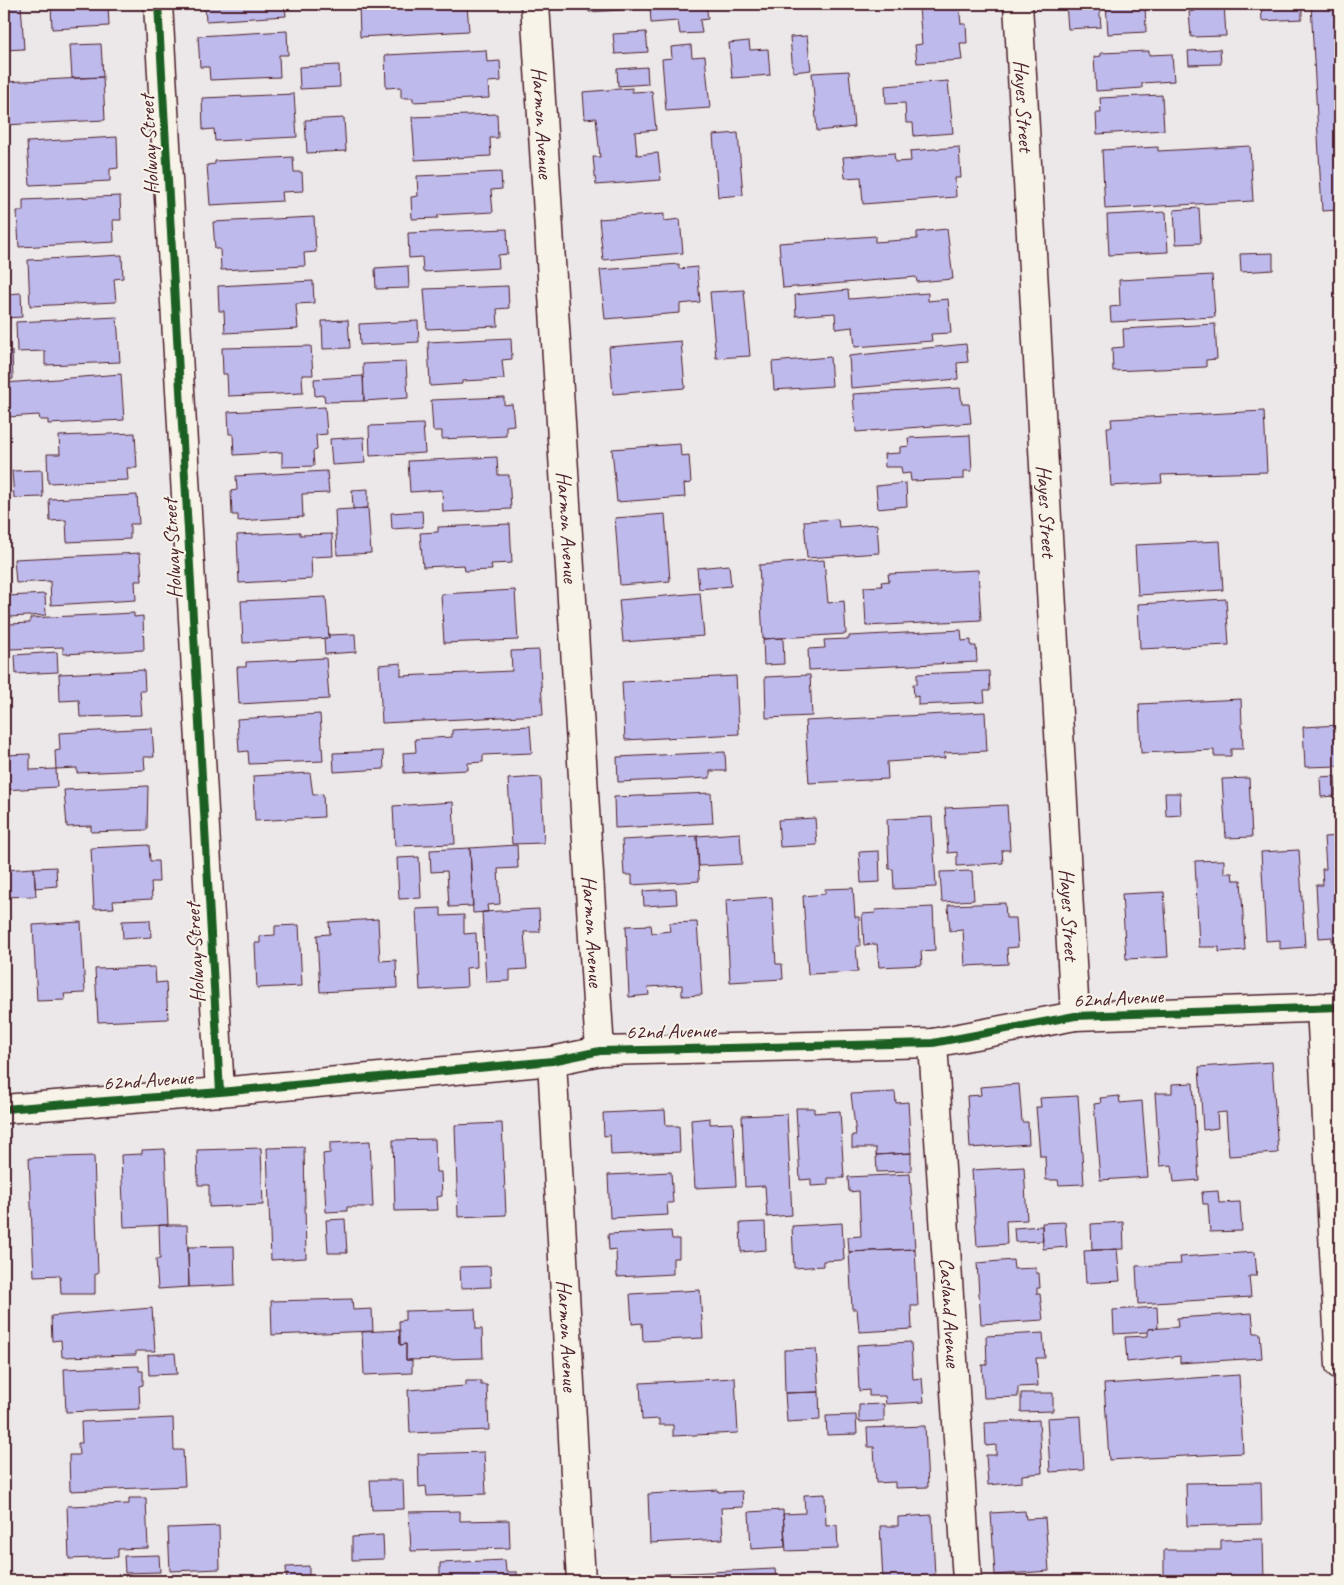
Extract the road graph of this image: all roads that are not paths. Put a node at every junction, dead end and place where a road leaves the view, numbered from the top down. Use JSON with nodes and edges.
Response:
{"nodes":[{"id":1,"x":158,"y":4,"type":"edge"},
{"id":2,"x":536,"y":4,"type":"edge"},
{"id":3,"x":1018,"y":4,"type":"edge"},
{"id":4,"x":1330,"y":1007,"type":"edge"},
{"id":5,"x":1075,"y":1016,"type":"junction"},
{"id":6,"x":933,"y":1042,"type":"junction"},
{"id":7,"x":600,"y":1051,"type":"junction"},
{"id":8,"x":552,"y":1061,"type":"junction"},
{"id":9,"x":220,"y":1092,"type":"junction"},
{"id":10,"x":4,"y":1109,"type":"edge"},
{"id":11,"x":1340,"y":1365,"type":"edge"},
{"id":12,"x":581,"y":1581,"type":"edge"},
{"id":13,"x":967,"y":1581,"type":"edge"}],
"edges":[{"from":1,"to":9,"type":"street","name":"Holway Street"},
{"from":2,"to":7,"type":"street","name":"Harmon Avenue"},
{"from":3,"to":5,"type":"street","name":"Hayes Street"},
{"from":4,"to":5,"type":"street","name":"62nd Avenue"},
{"from":4,"to":11,"type":"street"},
{"from":5,"to":6,"type":"street","name":"62nd Avenue"},
{"from":6,"to":7,"type":"street","name":"62nd Avenue"},
{"from":6,"to":13,"type":"street","name":"Casland Avenue"},
{"from":7,"to":8,"type":"street","name":"62nd Avenue"},
{"from":8,"to":9,"type":"street","name":"62nd Avenue"},
{"from":8,"to":12,"type":"street","name":"Harmon Avenue"},
{"from":9,"to":10,"type":"street","name":"62nd Avenue"}]}
